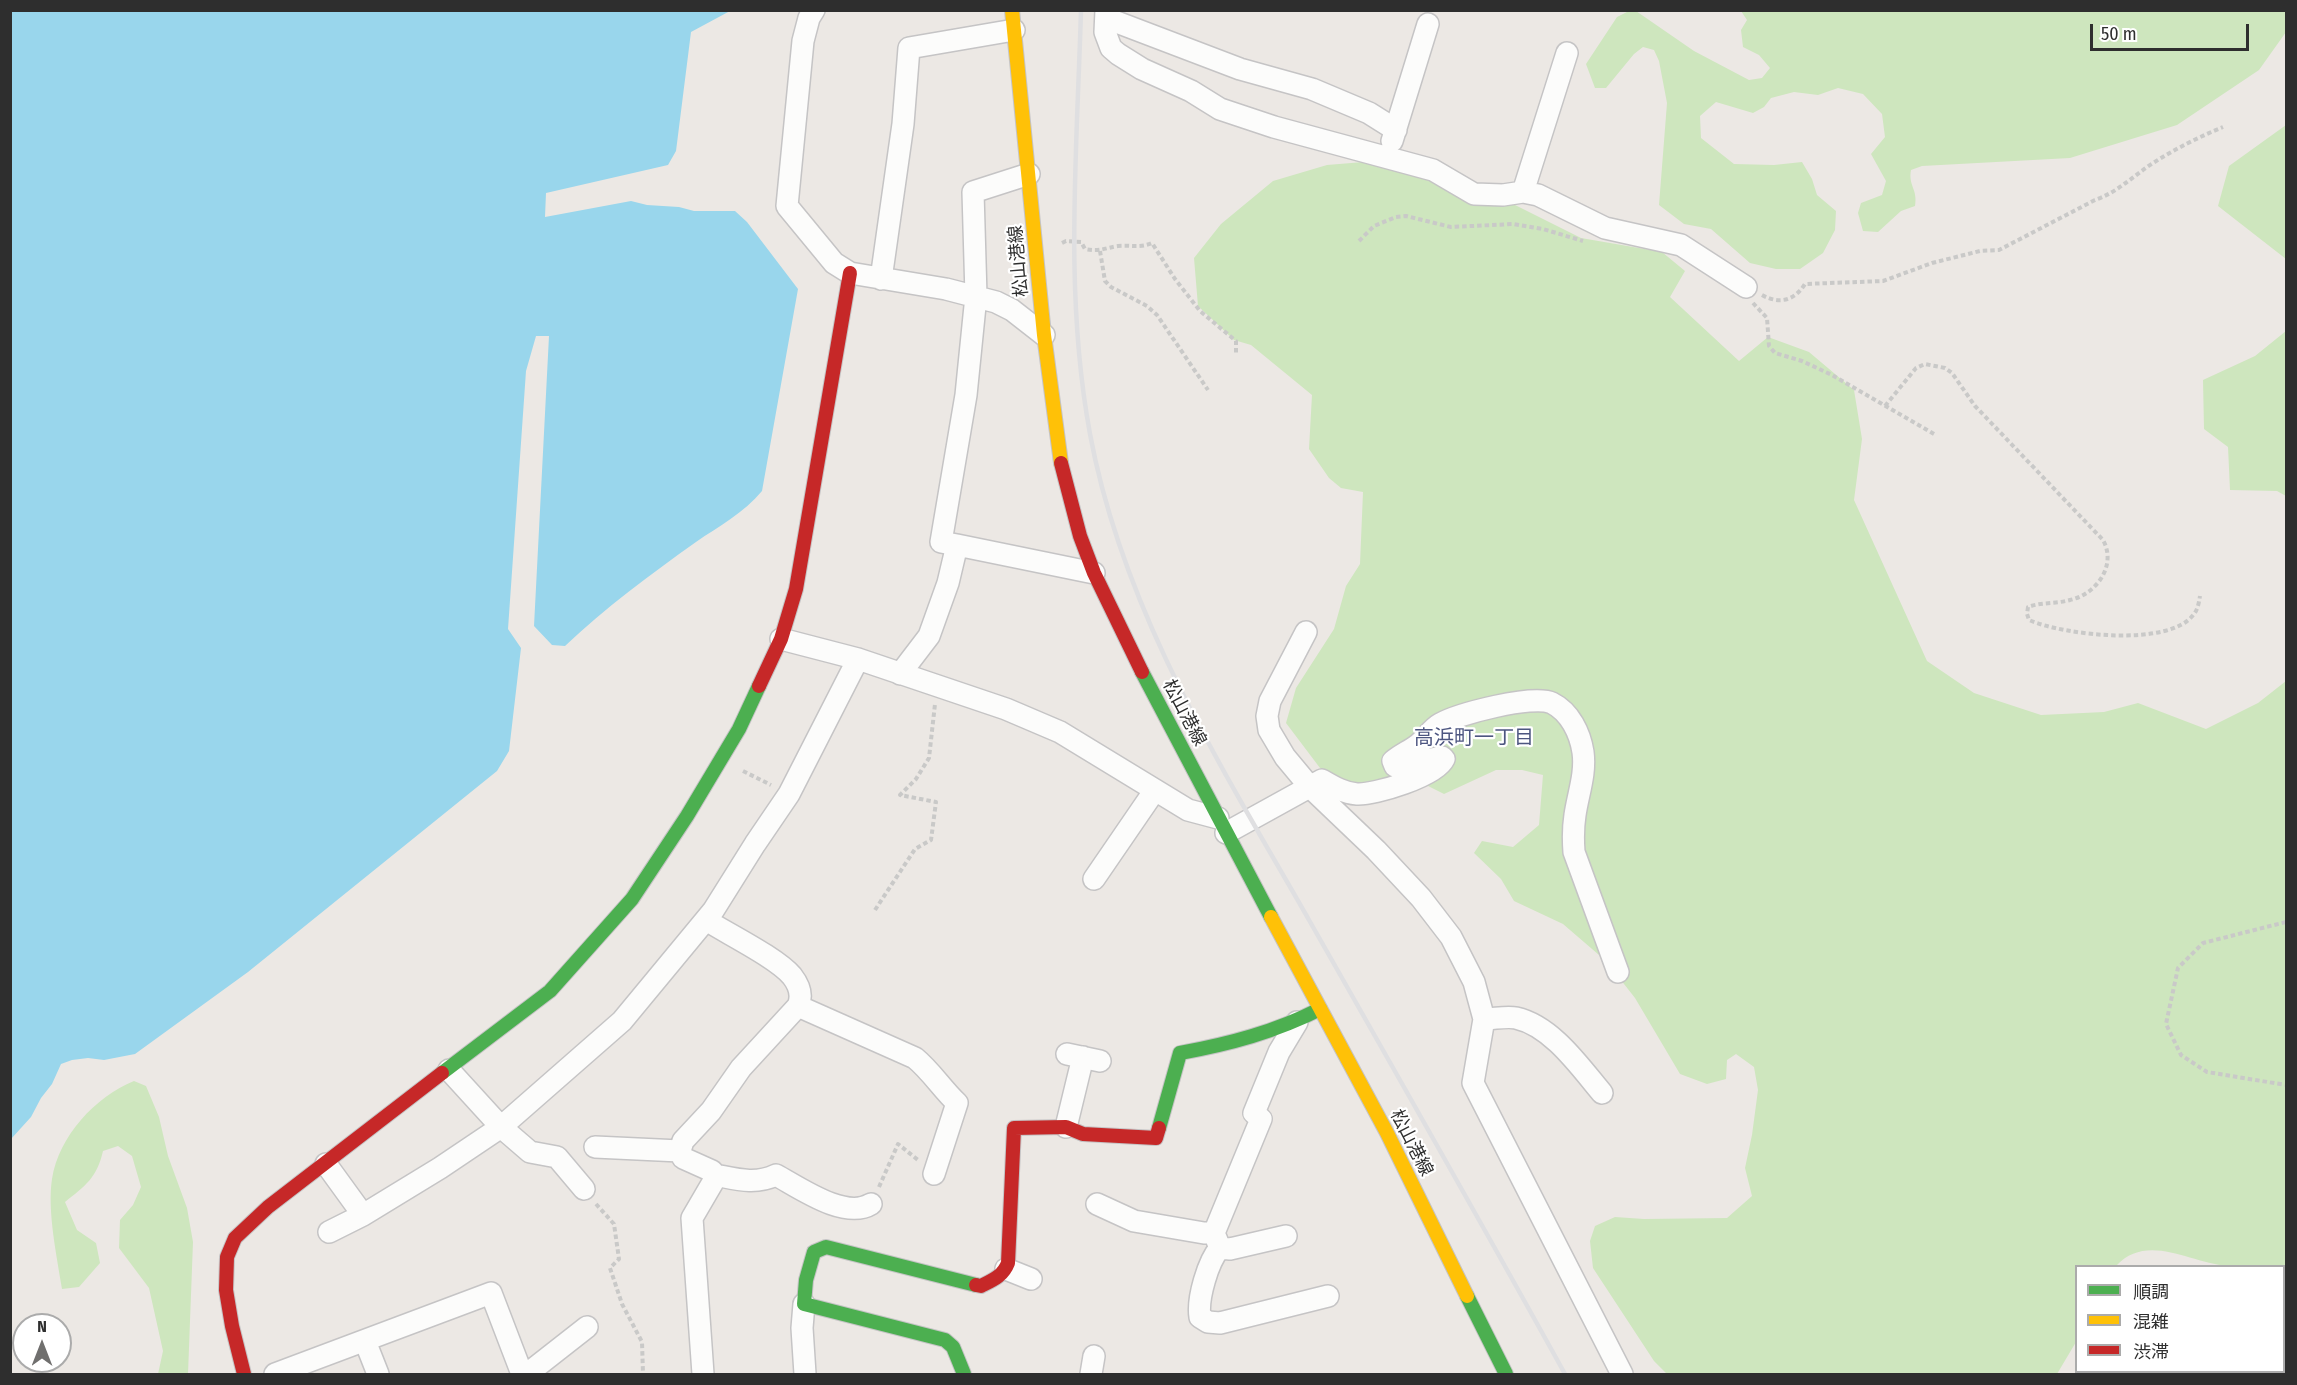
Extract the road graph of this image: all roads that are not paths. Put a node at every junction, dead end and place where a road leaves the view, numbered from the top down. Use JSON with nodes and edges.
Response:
{"nodes":[{"id":1,"x":814,"y":10,"type":"edge"},
{"id":2,"x":1106,"y":14,"type":"edge"},
{"id":3,"x":1013,"y":20,"type":"edge"},
{"id":4,"x":1428,"y":24,"type":"dead end"},
{"id":5,"x":1567,"y":53,"type":"dead end"},
{"id":6,"x":1396,"y":130,"type":"junction"},
{"id":7,"x":1386,"y":157,"type":"junction"},
{"id":8,"x":1029,"y":174,"type":"junction"},
{"id":9,"x":1523,"y":192,"type":"junction"},
{"id":10,"x":850,"y":273,"type":"junction"},
{"id":11,"x":881,"y":279,"type":"junction"},
{"id":12,"x":1746,"y":287,"type":"road end"},
{"id":13,"x":976,"y":296,"type":"junction"},
{"id":14,"x":1044,"y":335,"type":"junction"},
{"id":15,"x":957,"y":545,"type":"junction"},
{"id":16,"x":1094,"y":573,"type":"junction"},
{"id":17,"x":1306,"y":632,"type":"dead end"},
{"id":18,"x":781,"y":639,"type":"junction"},
{"id":19,"x":858,"y":659,"type":"junction"},
{"id":20,"x":900,"y":674,"type":"junction"},
{"id":21,"x":1310,"y":788,"type":"junction"},
{"id":22,"x":1155,"y":790,"type":"junction"},
{"id":23,"x":1222,"y":825,"type":"junction"},
{"id":24,"x":1094,"y":879,"type":"dead end"},
{"id":25,"x":706,"y":920,"type":"junction"},
{"id":26,"x":1618,"y":972,"type":"dead end"},
{"id":27,"x":798,"y":1006,"type":"junction"},
{"id":28,"x":1320,"y":1009,"type":"junction"},
{"id":29,"x":1484,"y":1019,"type":"junction"},
{"id":30,"x":1297,"y":1022,"type":"junction"},
{"id":31,"x":1083,"y":1057,"type":"dead end"},
{"id":32,"x":448,"y":1070,"type":"junction"},
{"id":33,"x":1602,"y":1093,"type":"dead end"},
{"id":34,"x":501,"y":1127,"type":"junction"},
{"id":35,"x":1066,"y":1127,"type":"junction"},
{"id":36,"x":595,"y":1147,"type":"dead end"},
{"id":37,"x":680,"y":1151,"type":"junction"},
{"id":38,"x":326,"y":1164,"type":"junction"},
{"id":39,"x":934,"y":1174,"type":"road end"},
{"id":40,"x":715,"y":1175,"type":"junction"},
{"id":41,"x":584,"y":1189,"type":"road end"},
{"id":42,"x":871,"y":1204,"type":"road end"},
{"id":43,"x":1097,"y":1204,"type":"dead end"},
{"id":44,"x":363,"y":1215,"type":"junction"},
{"id":45,"x":329,"y":1232,"type":"dead end"},
{"id":46,"x":1286,"y":1236,"type":"dead end"},
{"id":47,"x":1217,"y":1240,"type":"junction"},
{"id":48,"x":1006,"y":1269,"type":"junction"},
{"id":49,"x":1031,"y":1278,"type":"dead end"},
{"id":50,"x":1328,"y":1296,"type":"dead end"},
{"id":51,"x":804,"y":1304,"type":"junction"},
{"id":52,"x":587,"y":1327,"type":"dead end"},
{"id":53,"x":366,"y":1341,"type":"junction"},
{"id":54,"x":244,"y":1374,"type":"edge"},
{"id":55,"x":275,"y":1374,"type":"edge"},
{"id":56,"x":378,"y":1374,"type":"edge"},
{"id":57,"x":522,"y":1374,"type":"edge"},
{"id":58,"x":527,"y":1374,"type":"edge"},
{"id":59,"x":703,"y":1374,"type":"edge"},
{"id":60,"x":805,"y":1374,"type":"edge"},
{"id":61,"x":964,"y":1374,"type":"edge"},
{"id":62,"x":1506,"y":1374,"type":"edge"},
{"id":63,"x":1622,"y":1374,"type":"edge"}],
"edges":[{"from":1,"to":10,"type":"street"},
{"from":2,"to":6,"type":"street"},
{"from":2,"to":7,"type":"street"},
{"from":3,"to":8,"type":"street","name":"松山港線"},
{"from":3,"to":11,"type":"street"},
{"from":4,"to":6,"type":"street"},
{"from":5,"to":9,"type":"street"},
{"from":6,"to":7,"type":"street"},
{"from":7,"to":9,"type":"street"},
{"from":8,"to":13,"type":"street"},
{"from":8,"to":14,"type":"street","name":"松山港線"},
{"from":9,"to":12,"type":"street"},
{"from":10,"to":11,"type":"street"},
{"from":10,"to":18,"type":"street"},
{"from":11,"to":13,"type":"street"},
{"from":13,"to":14,"type":"street"},
{"from":13,"to":15,"type":"street"},
{"from":14,"to":16,"type":"street","name":"松山港線"},
{"from":15,"to":16,"type":"street"},
{"from":15,"to":20,"type":"street"},
{"from":16,"to":23,"type":"street","name":"松山港線"},
{"from":17,"to":21,"type":"street"},
{"from":18,"to":19,"type":"street"},
{"from":18,"to":32,"type":"street"},
{"from":19,"to":20,"type":"street"},
{"from":19,"to":25,"type":"street"},
{"from":20,"to":22,"type":"street"},
{"from":21,"to":23,"type":"street"},
{"from":21,"to":26,"type":"street"},
{"from":21,"to":29,"type":"street"},
{"from":22,"to":23,"type":"street"},
{"from":22,"to":24,"type":"street"},
{"from":23,"to":28,"type":"street","name":"松山港線"},
{"from":25,"to":27,"type":"street"},
{"from":25,"to":34,"type":"street"},
{"from":27,"to":37,"type":"street"},
{"from":27,"to":39,"type":"street"},
{"from":28,"to":30,"type":"street"},
{"from":28,"to":62,"type":"street","name":"松山港線"},
{"from":29,"to":33,"type":"street"},
{"from":29,"to":63,"type":"street"},
{"from":30,"to":35,"type":"street"},
{"from":30,"to":47,"type":"street"},
{"from":31,"to":35,"type":"street"},
{"from":32,"to":34,"type":"street"},
{"from":32,"to":38,"type":"street"},
{"from":34,"to":41,"type":"street"},
{"from":34,"to":44,"type":"street"},
{"from":35,"to":48,"type":"street"},
{"from":36,"to":37,"type":"street"},
{"from":37,"to":40,"type":"street"},
{"from":38,"to":44,"type":"street"},
{"from":38,"to":54,"type":"street"},
{"from":40,"to":42,"type":"street"},
{"from":40,"to":59,"type":"street"},
{"from":43,"to":47,"type":"street"},
{"from":44,"to":45,"type":"street"},
{"from":46,"to":47,"type":"street"},
{"from":47,"to":50,"type":"street"},
{"from":48,"to":49,"type":"street"},
{"from":48,"to":51,"type":"street"},
{"from":51,"to":60,"type":"street"},
{"from":51,"to":61,"type":"street"},
{"from":52,"to":58,"type":"street"},
{"from":53,"to":55,"type":"street"},
{"from":53,"to":56,"type":"street"},
{"from":53,"to":57,"type":"street"}]}
